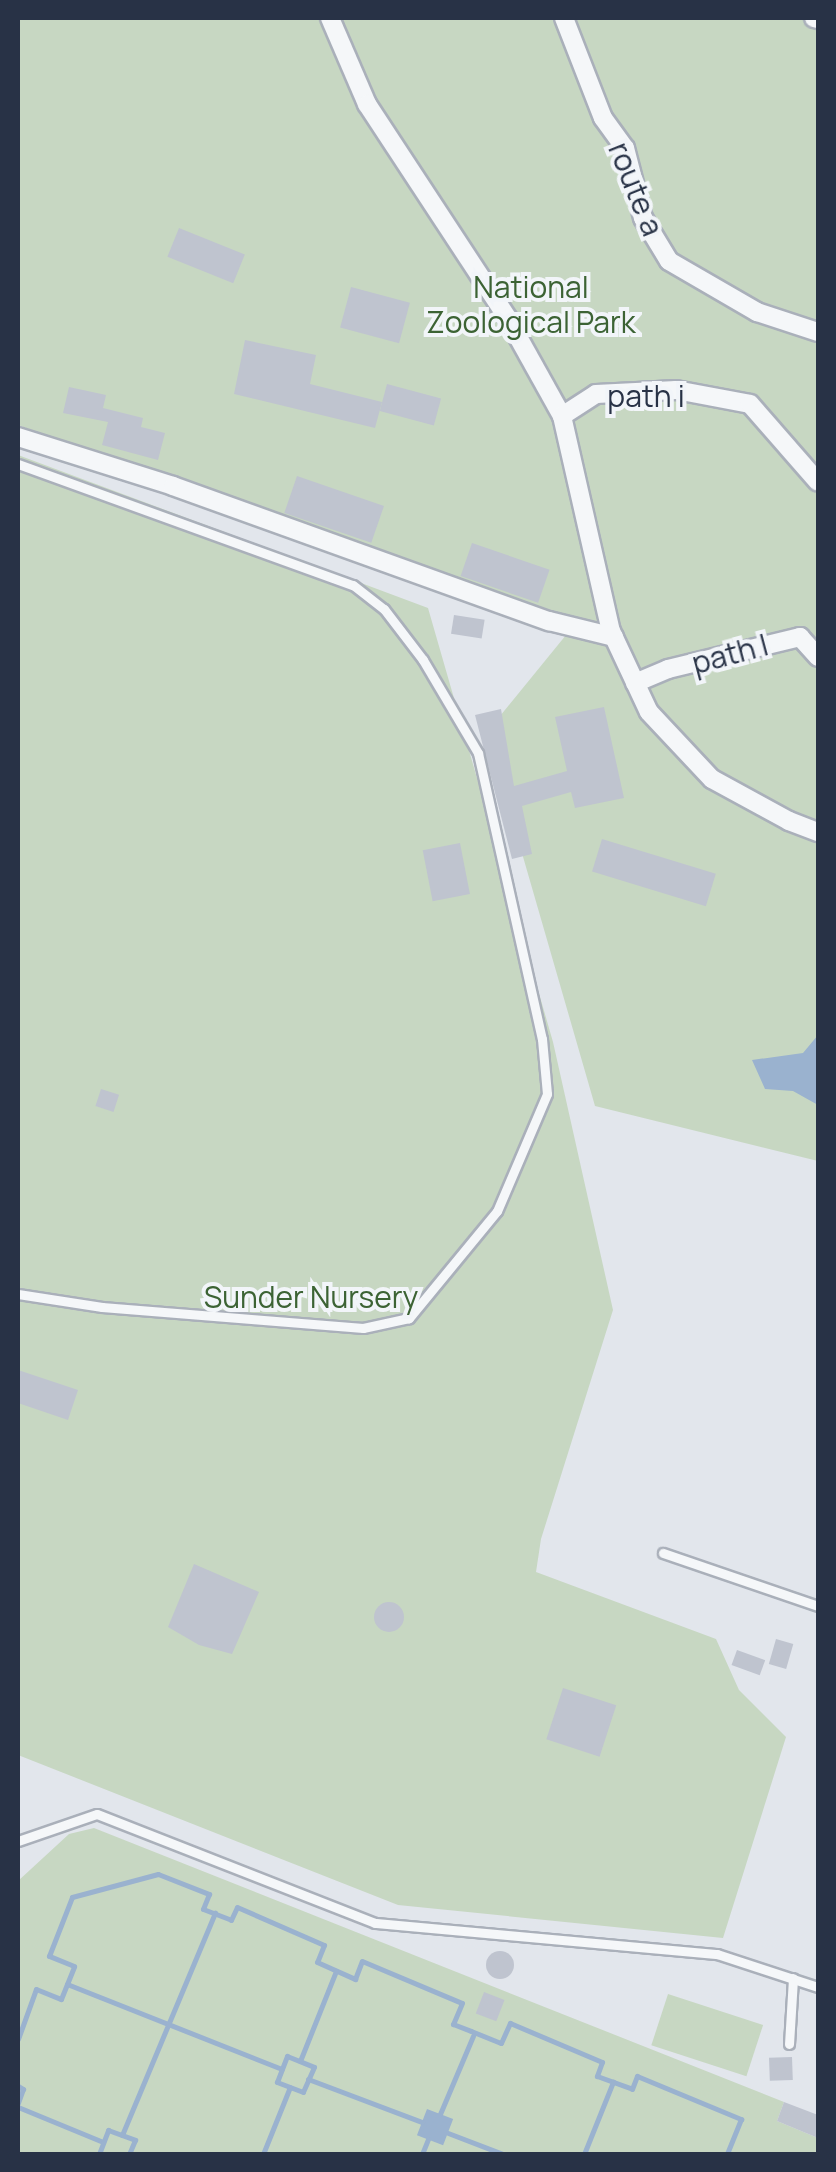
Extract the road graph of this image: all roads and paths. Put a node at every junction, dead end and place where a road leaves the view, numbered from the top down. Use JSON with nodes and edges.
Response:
{"nodes":[{"id":1,"x":330,"y":18,"type":"edge"},
{"id":2,"x":564,"y":18,"type":"edge"},
{"id":3,"x":818,"y":332,"type":"edge"},
{"id":4,"x":562,"y":416,"type":"junction"},
{"id":5,"x":18,"y":437,"type":"edge"},
{"id":6,"x":18,"y":464,"type":"edge"},
{"id":7,"x":818,"y":482,"type":"edge"},
{"id":8,"x":614,"y":636,"type":"junction"},
{"id":9,"x":818,"y":656,"type":"edge"},
{"id":10,"x":634,"y":682,"type":"junction"},
{"id":11,"x":818,"y":832,"type":"edge"},
{"id":12,"x":18,"y":1294,"type":"edge"},
{"id":13,"x":663,"y":1553,"type":"dead end"},
{"id":14,"x":818,"y":1606,"type":"edge"},
{"id":15,"x":18,"y":1840,"type":"edge"},
{"id":16,"x":793,"y":1978,"type":"junction"},
{"id":17,"x":818,"y":1986,"type":"edge"},
{"id":18,"x":789,"y":2044,"type":"dead end"}],
"edges":[{"from":1,"to":4,"type":"street"},
{"from":2,"to":3,"type":"street","name":"route a"},
{"from":4,"to":7,"type":"street","name":"path i"},
{"from":4,"to":8,"type":"street"},
{"from":5,"to":8,"type":"street"},
{"from":6,"to":12,"type":"lane"},
{"from":8,"to":10,"type":"street"},
{"from":9,"to":10,"type":"street","name":"path l"},
{"from":10,"to":11,"type":"street"},
{"from":13,"to":14,"type":"lane"},
{"from":15,"to":16,"type":"lane"},
{"from":16,"to":17,"type":"lane"},
{"from":16,"to":18,"type":"lane"}]}
